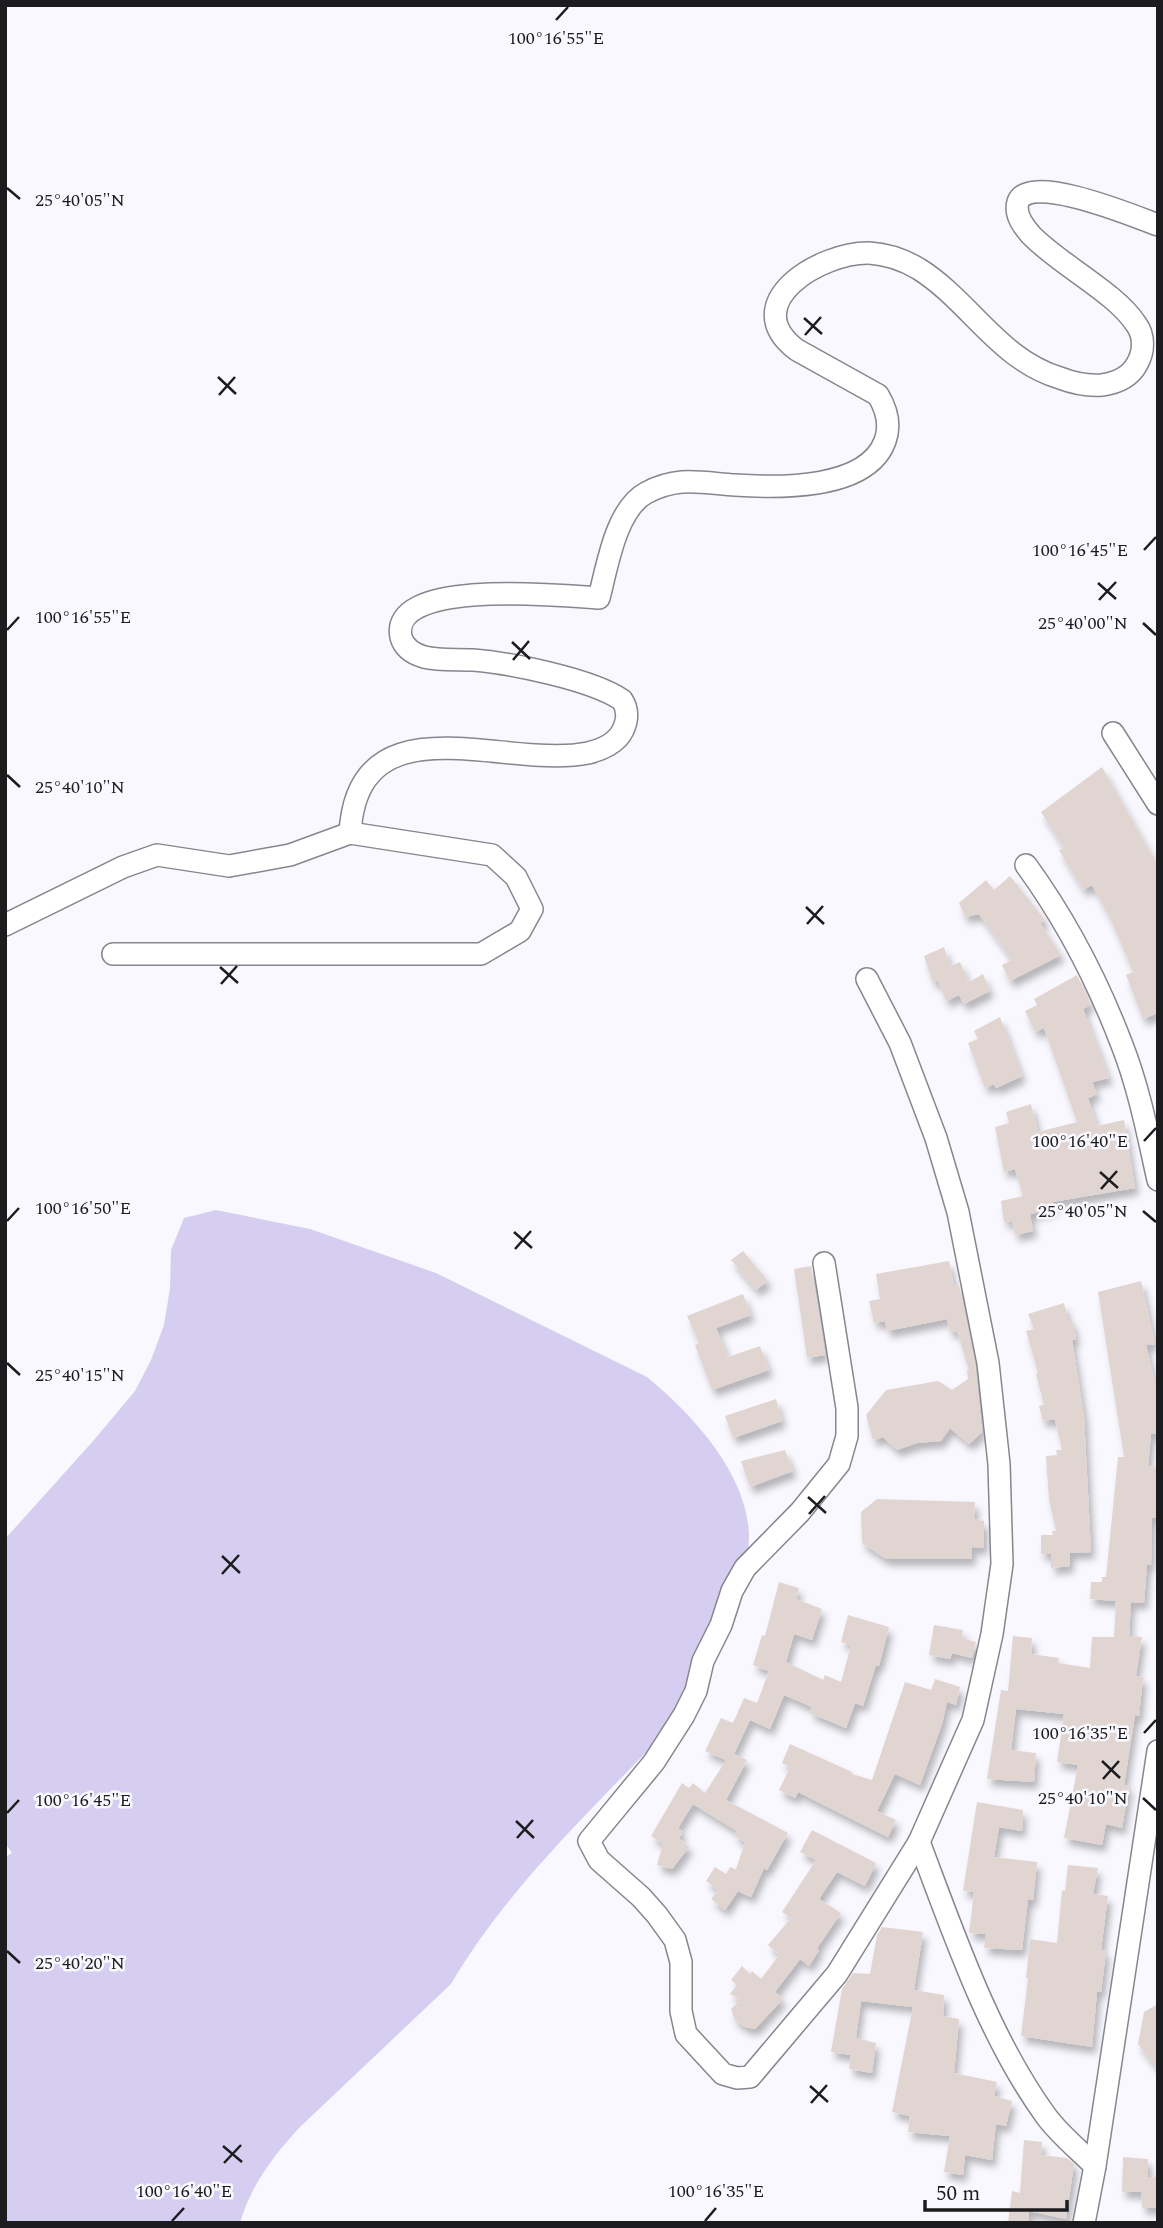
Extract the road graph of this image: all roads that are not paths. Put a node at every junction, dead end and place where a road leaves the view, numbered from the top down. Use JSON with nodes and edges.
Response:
{"nodes":[{"id":1,"x":1158,"y":225,"type":"edge"},
{"id":2,"x":1113,"y":733,"type":"dead end"},
{"id":3,"x":1158,"y":804,"type":"edge"},
{"id":4,"x":350,"y":833,"type":"junction"},
{"id":5,"x":1026,"y":866,"type":"dead end"},
{"id":6,"x":5,"y":925,"type":"edge"},
{"id":7,"x":113,"y":954,"type":"dead end"},
{"id":8,"x":867,"y":979,"type":"dead end"},
{"id":9,"x":1158,"y":1180,"type":"edge"},
{"id":10,"x":824,"y":1262,"type":"dead end"},
{"id":11,"x":1157,"y":1762,"type":"edge"},
{"id":12,"x":919,"y":1842,"type":"junction"},
{"id":13,"x":1095,"y":2166,"type":"junction"},
{"id":14,"x":1084,"y":2223,"type":"edge"}],
"edges":[{"from":1,"to":4,"type":"street"},
{"from":2,"to":3,"type":"street"},
{"from":4,"to":6,"type":"street"},
{"from":4,"to":7,"type":"street"},
{"from":5,"to":9,"type":"street"},
{"from":8,"to":12,"type":"street"},
{"from":10,"to":12,"type":"street"},
{"from":11,"to":13,"type":"street"},
{"from":12,"to":13,"type":"street"},
{"from":13,"to":14,"type":"street"}]}
